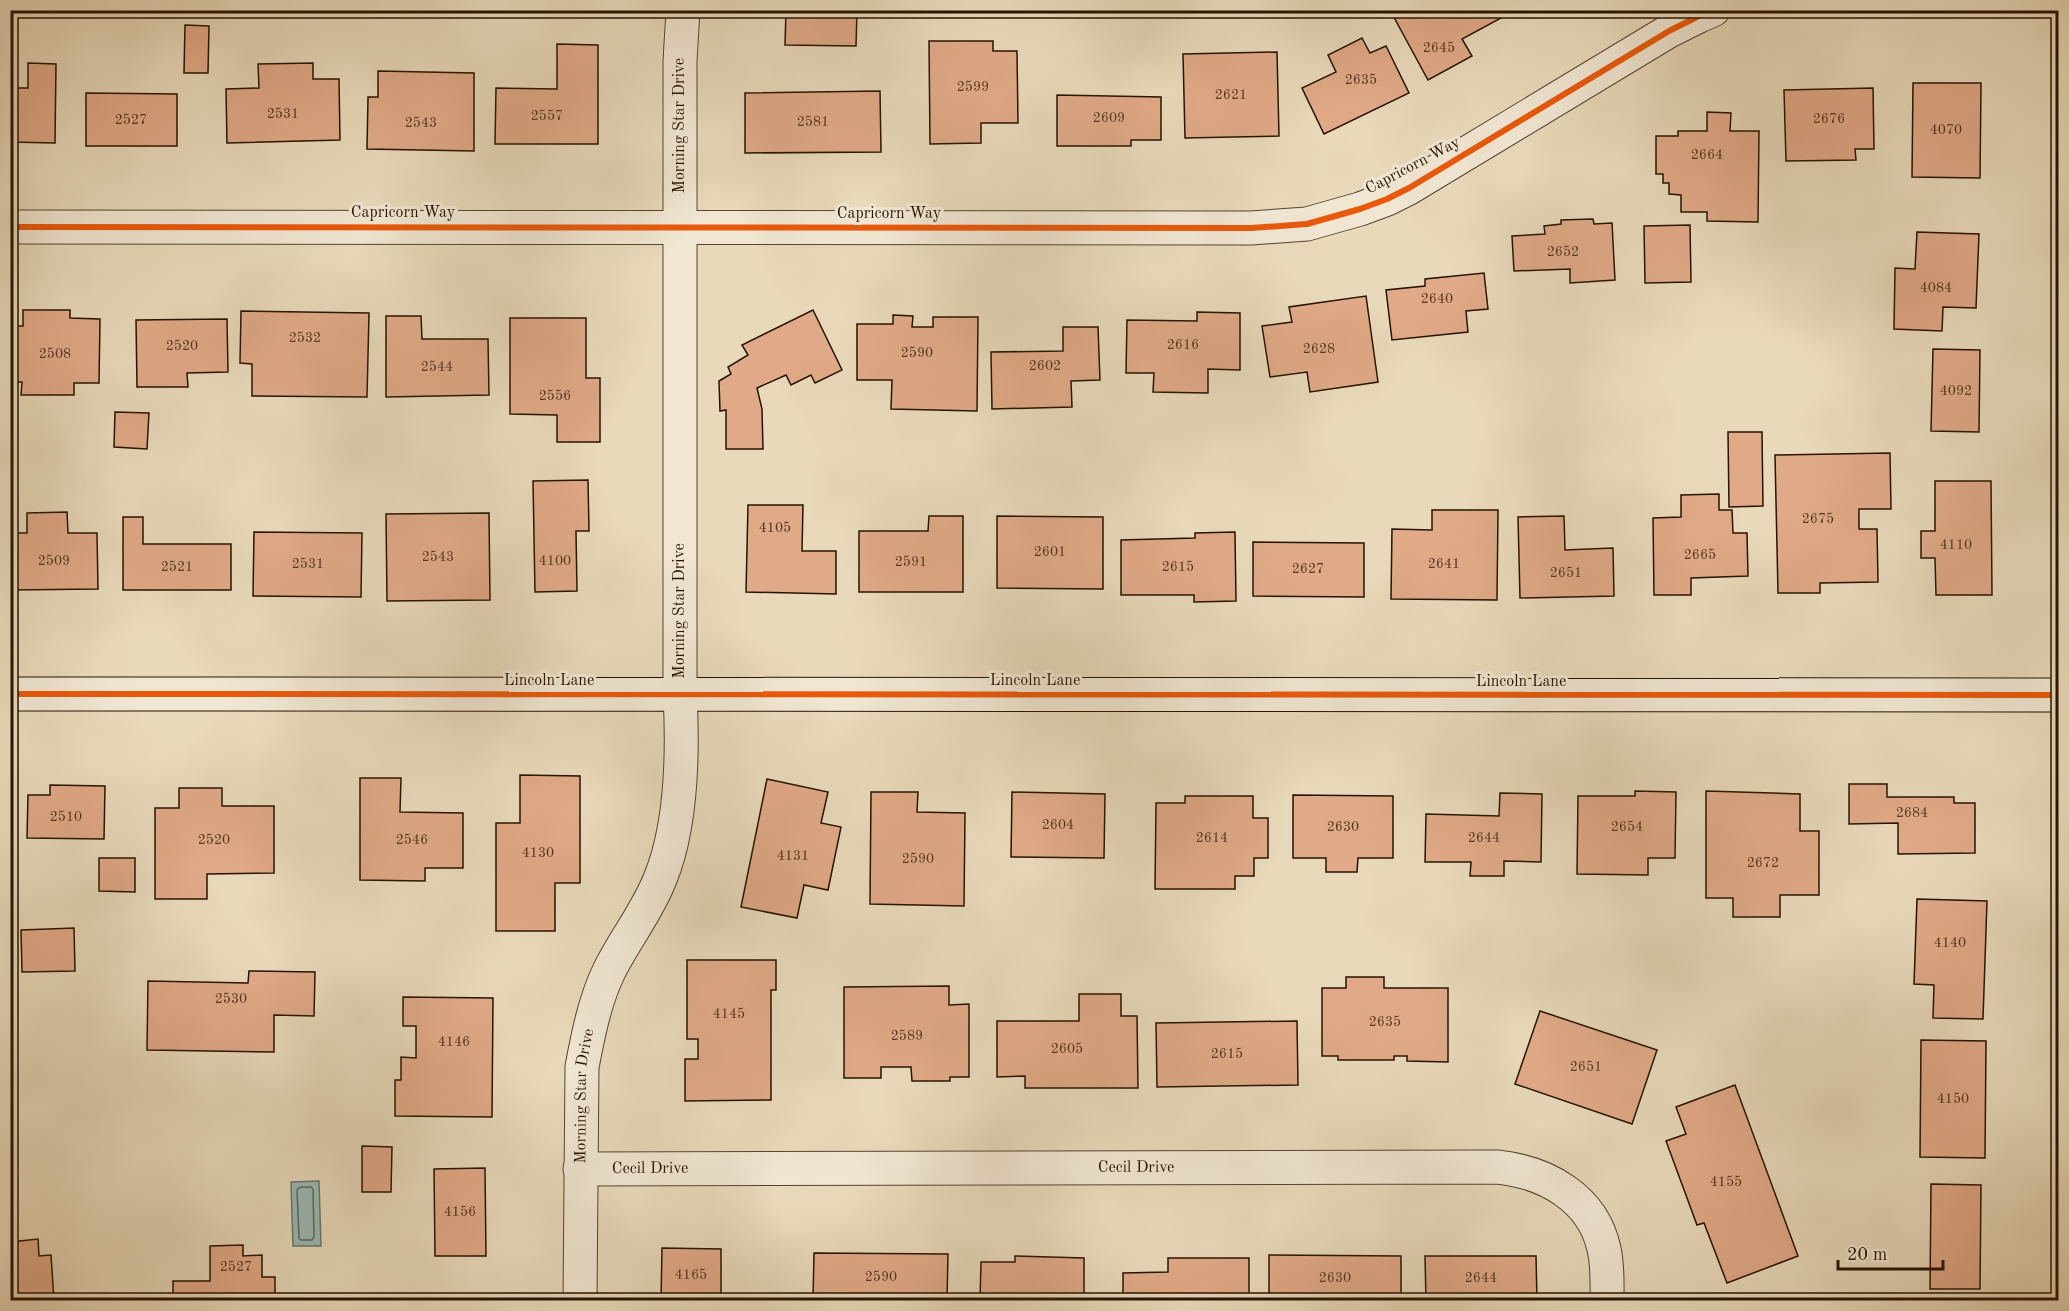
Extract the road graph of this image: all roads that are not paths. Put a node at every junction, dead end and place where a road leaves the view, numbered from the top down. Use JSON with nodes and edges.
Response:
{"nodes":[{"id":1,"x":683,"y":10,"type":"edge"},
{"id":2,"x":1713,"y":10,"type":"edge"},
{"id":3,"x":10,"y":227,"type":"edge"},
{"id":4,"x":680,"y":227,"type":"junction"},
{"id":5,"x":10,"y":694,"type":"edge"},
{"id":6,"x":680,"y":694,"type":"junction"},
{"id":7,"x":2058,"y":696,"type":"edge"},
{"id":8,"x":580,"y":1169,"type":"junction"},
{"id":9,"x":580,"y":1300,"type":"edge"},
{"id":10,"x":1607,"y":1300,"type":"edge"}],
"edges":[{"from":1,"to":4,"type":"street","name":"Morning Star Drive"},
{"from":2,"to":4,"type":"street","name":"Capricorn Way"},
{"from":3,"to":4,"type":"street","name":"Capricorn Way"},
{"from":4,"to":6,"type":"street","name":"Morning Star Drive"},
{"from":5,"to":6,"type":"street","name":"Lincoln Lane"},
{"from":6,"to":7,"type":"street","name":"Lincoln Lane"},
{"from":6,"to":8,"type":"street","name":"Morning Star Drive"},
{"from":8,"to":9,"type":"street","name":"Morning Star Drive"},
{"from":8,"to":10,"type":"street","name":"Cecil Drive"}]}
